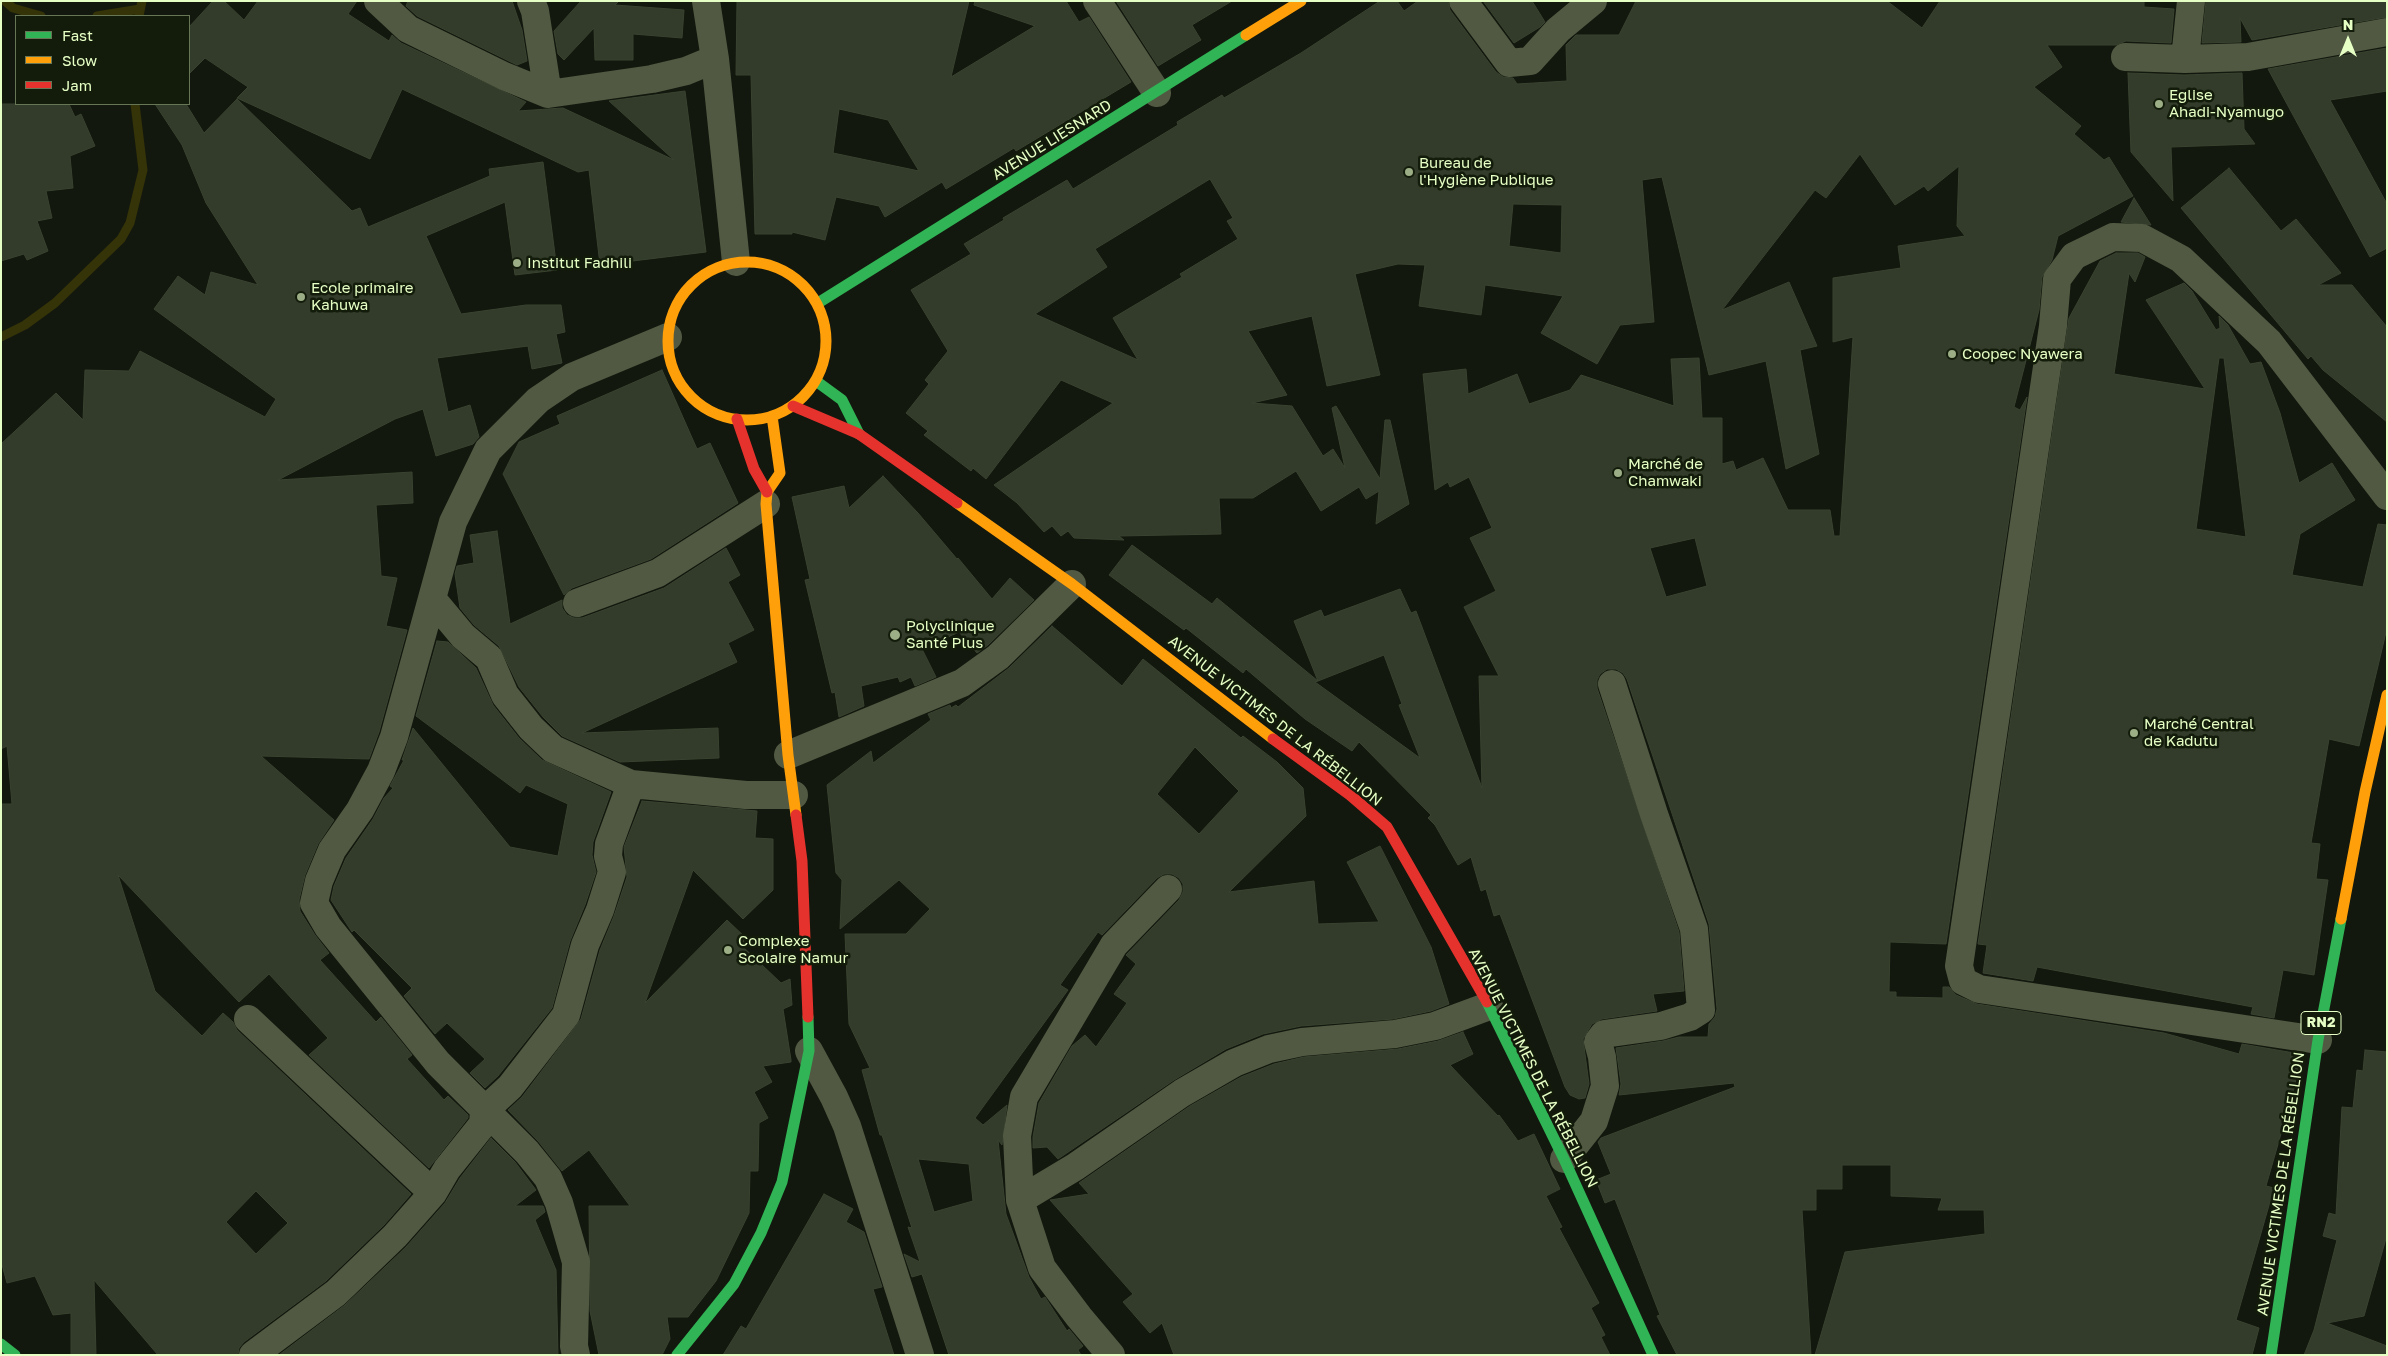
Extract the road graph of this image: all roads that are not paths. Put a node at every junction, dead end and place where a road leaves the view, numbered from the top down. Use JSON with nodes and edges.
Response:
{"nodes":[{"id":1,"x":378,"y":1,"type":"edge"},
{"id":2,"x":531,"y":1,"type":"edge"},
{"id":3,"x":706,"y":1,"type":"edge"},
{"id":4,"x":1097,"y":1,"type":"edge"},
{"id":5,"x":1301,"y":1,"type":"edge"},
{"id":6,"x":1463,"y":1,"type":"edge"},
{"id":7,"x":1593,"y":1,"type":"edge"},
{"id":8,"x":2191,"y":1,"type":"edge"},
{"id":9,"x":2387,"y":32,"type":"edge"},
{"id":10,"x":2125,"y":57,"type":"dead end"},
{"id":11,"x":715,"y":59,"type":"junction"},
{"id":12,"x":2184,"y":59,"type":"junction"},
{"id":13,"x":1157,"y":92,"type":"junction"},
{"id":14,"x":548,"y":94,"type":"junction"},
{"id":15,"x":736,"y":262,"type":"junction"},
{"id":16,"x":818,"y":304,"type":"junction"},
{"id":17,"x":668,"y":337,"type":"junction"},
{"id":18,"x":816,"y":381,"type":"junction"},
{"id":19,"x":793,"y":406,"type":"junction"},
{"id":20,"x":772,"y":416,"type":"junction"},
{"id":21,"x":737,"y":419,"type":"junction"},
{"id":22,"x":859,"y":434,"type":"junction"},
{"id":23,"x":2387,"y":496,"type":"edge"},
{"id":24,"x":766,"y":498,"type":"junction"},
{"id":25,"x":1072,"y":584,"type":"junction"},
{"id":26,"x":433,"y":600,"type":"junction"},
{"id":27,"x":577,"y":603,"type":"dead end"},
{"id":28,"x":1612,"y":684,"type":"dead end"},
{"id":29,"x":2387,"y":695,"type":"edge"},
{"id":30,"x":788,"y":755,"type":"junction"},
{"id":31,"x":631,"y":784,"type":"junction"},
{"id":32,"x":794,"y":795,"type":"junction"},
{"id":33,"x":1168,"y":889,"type":"dead end"},
{"id":34,"x":1488,"y":1006,"type":"junction"},
{"id":35,"x":248,"y":1019,"type":"dead end"},
{"id":36,"x":2318,"y":1040,"type":"junction"},
{"id":37,"x":809,"y":1052,"type":"junction"},
{"id":38,"x":484,"y":1111,"type":"junction"},
{"id":39,"x":1564,"y":1159,"type":"junction"},
{"id":40,"x":432,"y":1193,"type":"junction"},
{"id":41,"x":1020,"y":1200,"type":"junction"},
{"id":42,"x":1,"y":1344,"type":"edge"},
{"id":43,"x":15,"y":1355,"type":"edge"},
{"id":44,"x":253,"y":1355,"type":"edge"},
{"id":45,"x":576,"y":1355,"type":"edge"},
{"id":46,"x":677,"y":1355,"type":"edge"},
{"id":47,"x":920,"y":1355,"type":"edge"},
{"id":48,"x":1111,"y":1355,"type":"edge"},
{"id":49,"x":1653,"y":1355,"type":"edge"},
{"id":50,"x":2271,"y":1355,"type":"edge"}],
"edges":[{"from":1,"to":14,"type":"street"},
{"from":2,"to":14,"type":"street"},
{"from":3,"to":11,"type":"street"},
{"from":4,"to":13,"type":"street"},
{"from":5,"to":13,"type":"main road","name":"AVENUE LIESNARD"},
{"from":6,"to":7,"type":"street"},
{"from":8,"to":12,"type":"street"},
{"from":9,"to":12,"type":"street"},
{"from":10,"to":12,"type":"street"},
{"from":11,"to":14,"type":"street"},
{"from":11,"to":15,"type":"street"},
{"from":13,"to":16,"type":"main road","name":"AVENUE LIESNARD"},
{"from":15,"to":16,"type":"main road"},
{"from":15,"to":17,"type":"main road"},
{"from":16,"to":18,"type":"main road"},
{"from":17,"to":21,"type":"main road"},
{"from":17,"to":26,"type":"street"},
{"from":18,"to":19,"type":"main road"},
{"from":18,"to":22,"type":"main road"},
{"from":19,"to":20,"type":"main road"},
{"from":19,"to":22,"type":"main road","name":"AVENUE VICTIMES DE LA RÉBELLION"},
{"from":20,"to":21,"type":"main road"},
{"from":20,"to":24,"type":"main road"},
{"from":21,"to":24,"type":"main road"},
{"from":22,"to":25,"type":"main road","name":"AVENUE VICTIMES DE LA RÉBELLION"},
{"from":23,"to":36,"type":"street"},
{"from":24,"to":27,"type":"street"},
{"from":24,"to":30,"type":"main road"},
{"from":25,"to":30,"type":"street"},
{"from":25,"to":34,"type":"main road","name":"AVENUE VICTIMES DE LA RÉBELLION"},
{"from":26,"to":31,"type":"street"},
{"from":26,"to":38,"type":"street"},
{"from":28,"to":39,"type":"street"},
{"from":29,"to":36,"type":"main road","name":"AVENUE VICTIMES DE LA RÉBELLION","number":"RN2"},
{"from":30,"to":32,"type":"main road"},
{"from":31,"to":32,"type":"street"},
{"from":31,"to":38,"type":"street"},
{"from":32,"to":37,"type":"main road"},
{"from":33,"to":41,"type":"street"},
{"from":34,"to":39,"type":"main road","name":"AVENUE VICTIMES DE LA RÉBELLION"},
{"from":34,"to":41,"type":"street"},
{"from":35,"to":40,"type":"street"},
{"from":36,"to":50,"type":"main road","name":"AVENUE VICTIMES DE LA RÉBELLION","number":"RN2"},
{"from":37,"to":46,"type":"main road"},
{"from":37,"to":47,"type":"street"},
{"from":38,"to":40,"type":"street"},
{"from":38,"to":45,"type":"street"},
{"from":39,"to":49,"type":"main road","name":"AVENUE VICTIMES DE LA RÉBELLION"},
{"from":40,"to":44,"type":"street"},
{"from":41,"to":48,"type":"street"},
{"from":42,"to":43,"type":"main road"}]}
